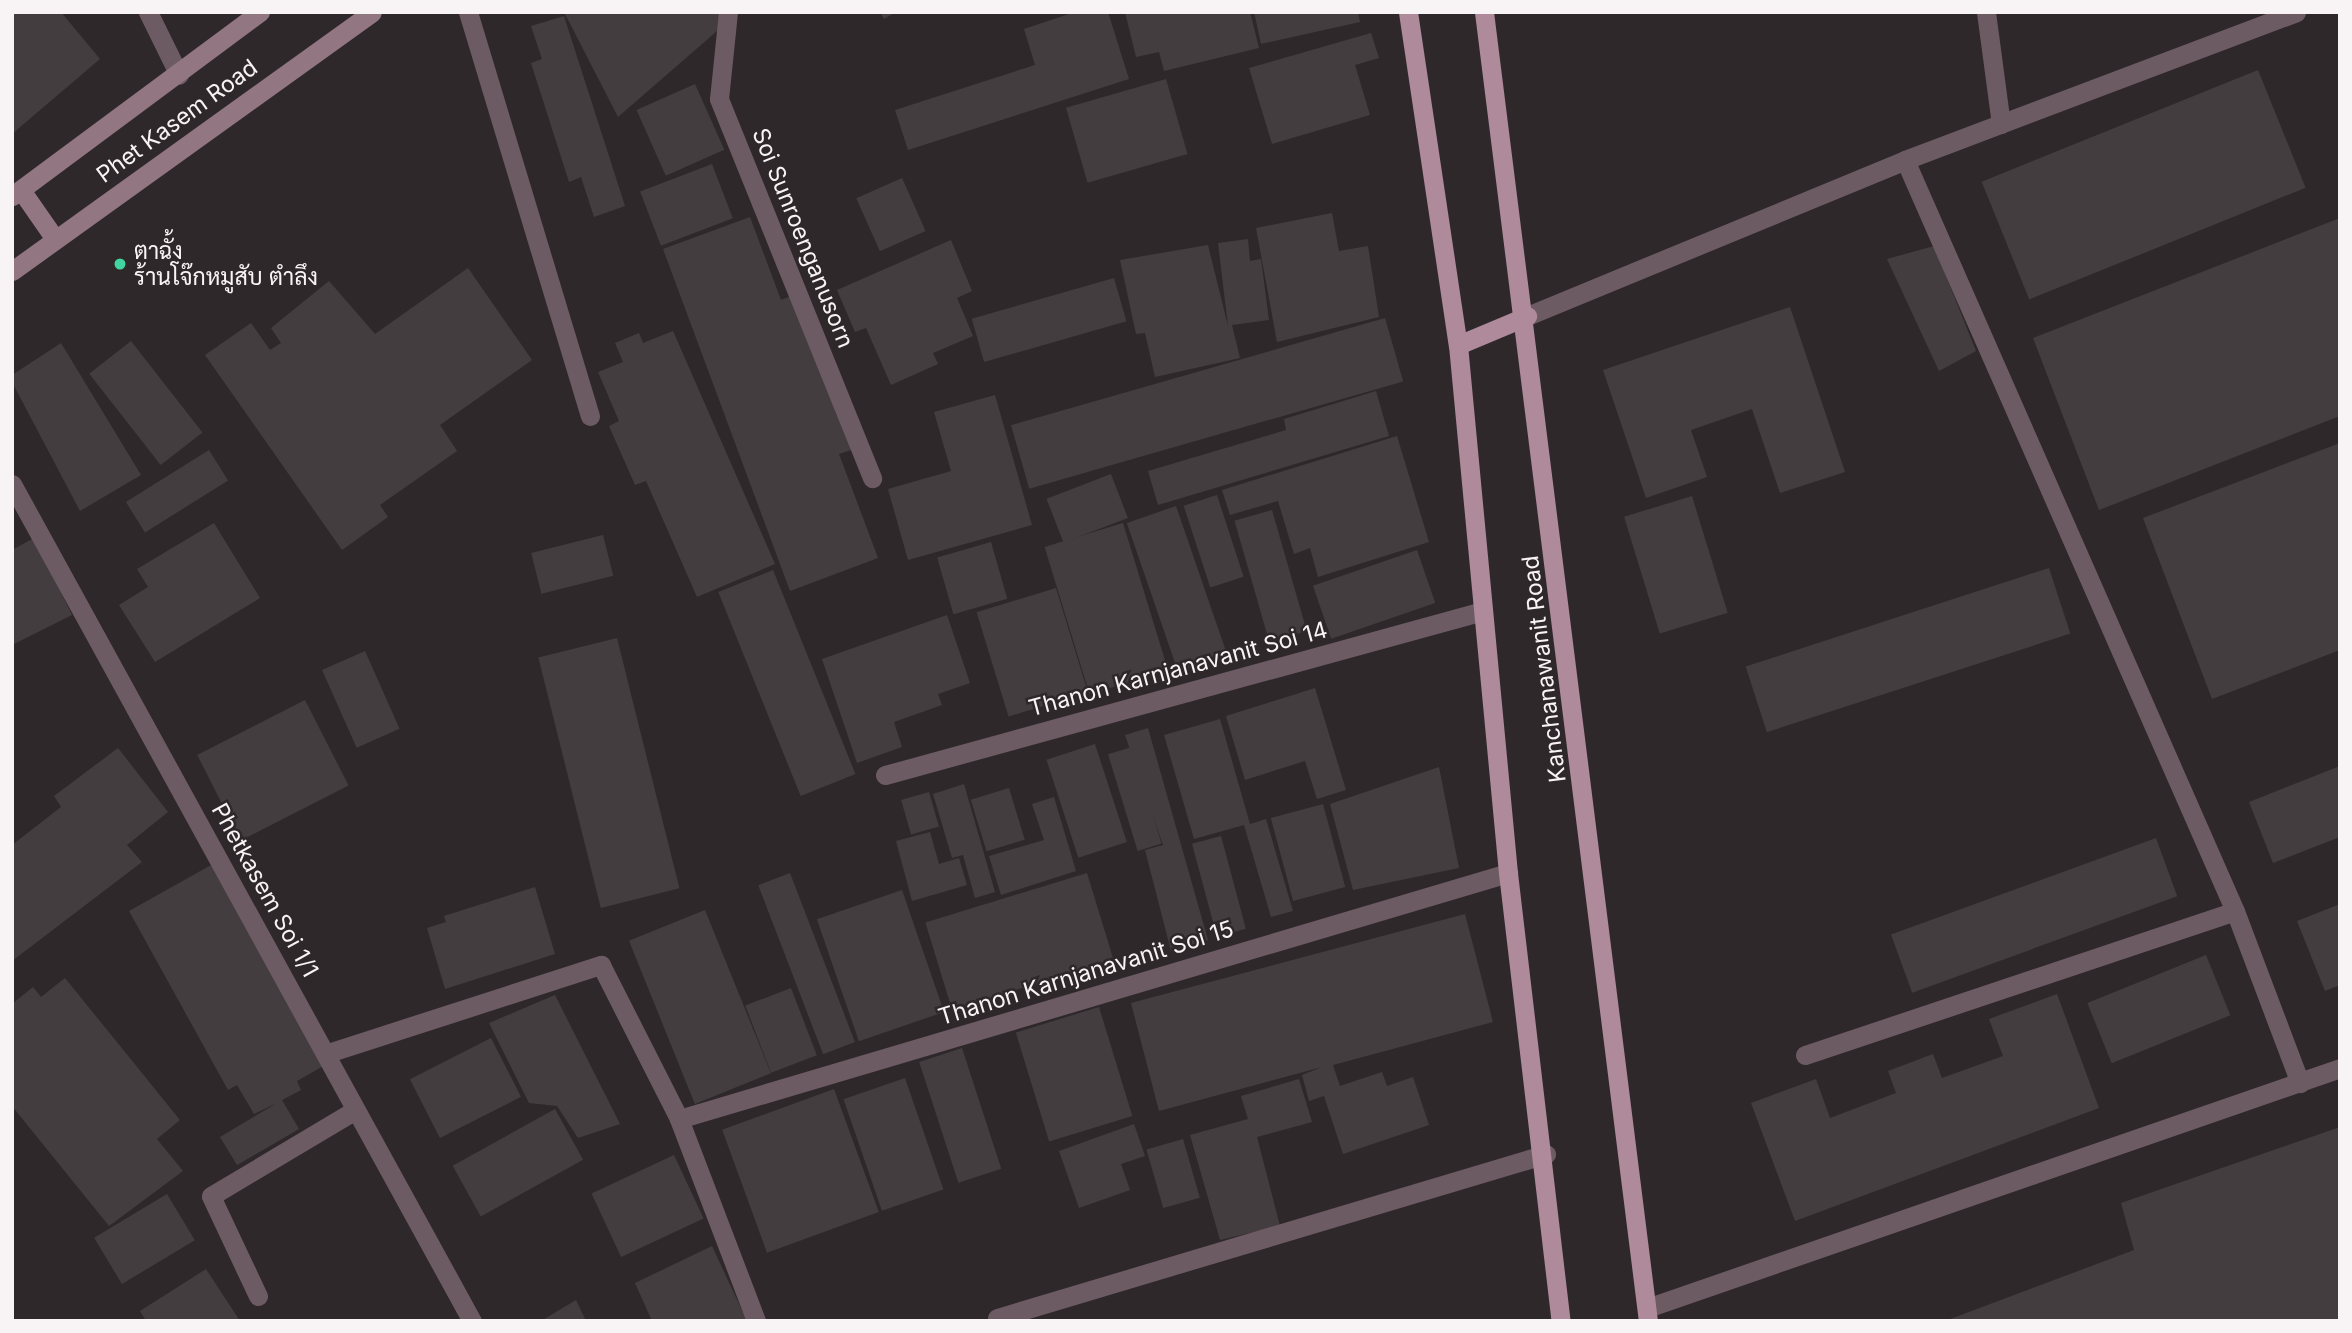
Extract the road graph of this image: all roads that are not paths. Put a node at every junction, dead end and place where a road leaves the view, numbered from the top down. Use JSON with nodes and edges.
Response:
{"nodes":[{"id":1,"x":148,"y":12,"type":"edge"},
{"id":2,"x":260,"y":12,"type":"edge"},
{"id":3,"x":372,"y":12,"type":"edge"},
{"id":4,"x":468,"y":12,"type":"edge"},
{"id":5,"x":729,"y":12,"type":"edge"},
{"id":6,"x":1408,"y":12,"type":"edge"},
{"id":7,"x":1484,"y":12,"type":"edge"},
{"id":8,"x":1986,"y":12,"type":"edge"},
{"id":9,"x":2296,"y":12,"type":"edge"},
{"id":10,"x":179,"y":75,"type":"junction"},
{"id":11,"x":2001,"y":124,"type":"junction"},
{"id":12,"x":1905,"y":160,"type":"junction"},
{"id":13,"x":15,"y":189,"type":"edge"},
{"id":14,"x":55,"y":239,"type":"junction"},
{"id":15,"x":12,"y":271,"type":"edge"},
{"id":16,"x":1527,"y":316,"type":"junction"},
{"id":17,"x":1458,"y":345,"type":"junction"},
{"id":18,"x":590,"y":416,"type":"dead end"},
{"id":19,"x":872,"y":478,"type":"dead end"},
{"id":20,"x":12,"y":484,"type":"edge"},
{"id":21,"x":1483,"y":611,"type":"junction"},
{"id":22,"x":885,"y":775,"type":"dead end"},
{"id":23,"x":1508,"y":873,"type":"junction"},
{"id":24,"x":2235,"y":911,"type":"junction"},
{"id":25,"x":328,"y":1053,"type":"junction"},
{"id":26,"x":1805,"y":1055,"type":"dead end"},
{"id":27,"x":2340,"y":1068,"type":"edge"},
{"id":28,"x":2300,"y":1083,"type":"junction"},
{"id":29,"x":355,"y":1110,"type":"junction"},
{"id":30,"x":679,"y":1119,"type":"junction"},
{"id":31,"x":1546,"y":1154,"type":"junction"},
{"id":32,"x":258,"y":1296,"type":"dead end"},
{"id":33,"x":1648,"y":1314,"type":"edge"},
{"id":34,"x":997,"y":1318,"type":"dead end"},
{"id":35,"x":472,"y":1321,"type":"edge"},
{"id":36,"x":756,"y":1321,"type":"edge"},
{"id":37,"x":1561,"y":1321,"type":"edge"}],
"edges":[{"from":1,"to":10,"type":"street"},
{"from":2,"to":10,"type":"main road","name":"Phet Kasem Road"},
{"from":3,"to":14,"type":"main road","name":"Phet Kasem Road"},
{"from":4,"to":18,"type":"street"},
{"from":5,"to":19,"type":"street","name":"Soi Sunroenganusorn"},
{"from":6,"to":17,"type":"main road"},
{"from":7,"to":16,"type":"main road","name":"Kanchanawanit Road"},
{"from":8,"to":11,"type":"street"},
{"from":9,"to":11,"type":"street"},
{"from":10,"to":13,"type":"main road","name":"Phet Kasem Road"},
{"from":11,"to":12,"type":"street"},
{"from":12,"to":16,"type":"street"},
{"from":12,"to":24,"type":"street"},
{"from":13,"to":14,"type":"main road"},
{"from":14,"to":15,"type":"main road","name":"Phet Kasem Road"},
{"from":16,"to":17,"type":"main road"},
{"from":16,"to":33,"type":"main road","name":"Kanchanawanit Road"},
{"from":17,"to":21,"type":"main road"},
{"from":20,"to":25,"type":"street","name":"Phetkasem Soi 1/1"},
{"from":21,"to":22,"type":"street","name":"Thanon Karnjanavanit Soi 14"},
{"from":21,"to":23,"type":"main road"},
{"from":23,"to":30,"type":"street","name":"Thanon Karnjanavanit Soi 15"},
{"from":23,"to":31,"type":"main road"},
{"from":24,"to":26,"type":"street"},
{"from":24,"to":28,"type":"street"},
{"from":25,"to":29,"type":"street","name":"Phetkasem Soi 1/1"},
{"from":25,"to":30,"type":"street"},
{"from":27,"to":28,"type":"street"},
{"from":28,"to":33,"type":"street"},
{"from":29,"to":32,"type":"street"},
{"from":29,"to":35,"type":"street","name":"Phetkasem Soi 1/1"},
{"from":30,"to":36,"type":"street"},
{"from":31,"to":34,"type":"street"},
{"from":31,"to":37,"type":"main road"}]}
